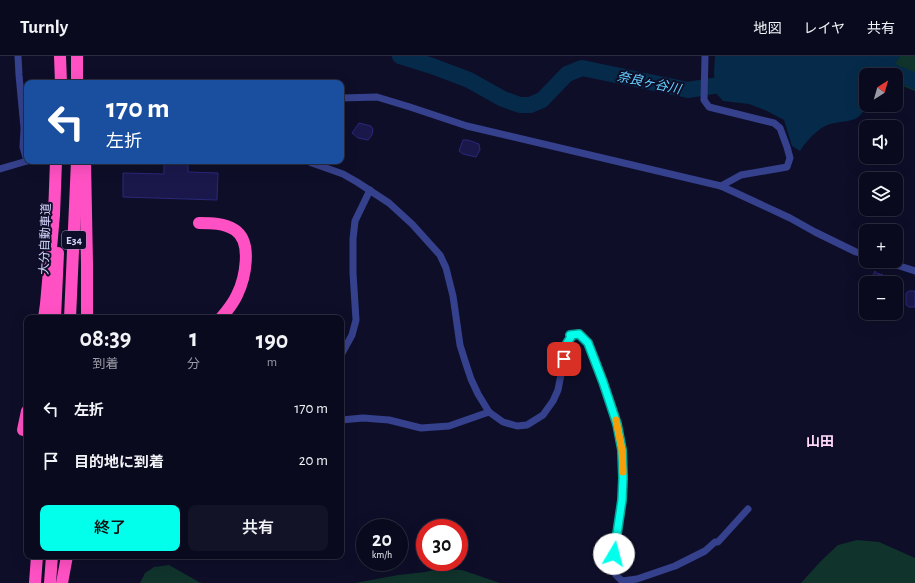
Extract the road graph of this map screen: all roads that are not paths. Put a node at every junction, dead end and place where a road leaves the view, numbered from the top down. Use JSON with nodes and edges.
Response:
{"nodes":[{"id":1,"x":18,"y":56,"type":"edge"},
{"id":2,"x":705,"y":56,"type":"edge"},
{"id":3,"x":61,"y":58,"type":"edge"},
{"id":4,"x":77,"y":58,"type":"edge"},
{"id":5,"x":59,"y":80,"type":"edge"},
{"id":6,"x":78,"y":80,"type":"edge"},
{"id":7,"x":344,"y":98,"type":"edge"},
{"id":8,"x":24,"y":128,"type":"edge"},
{"id":9,"x":24,"y":128,"type":"edge"},
{"id":10,"x":24,"y":150,"type":"edge"},
{"id":11,"x":24,"y":162,"type":"edge"},
{"id":12,"x":56,"y":164,"type":"edge"},
{"id":13,"x":61,"y":164,"type":"edge"},
{"id":14,"x":77,"y":164,"type":"edge"},
{"id":15,"x":84,"y":164,"type":"edge"},
{"id":16,"x":315,"y":164,"type":"edge"},
{"id":17,"x":0,"y":168,"type":"edge"},
{"id":18,"x":721,"y":186,"type":"junction"},
{"id":19,"x":370,"y":190,"type":"junction"},
{"id":20,"x":199,"y":223,"type":"dead end"},
{"id":21,"x":859,"y":253,"type":"edge"},
{"id":22,"x":903,"y":267,"type":"edge"},
{"id":23,"x":915,"y":271,"type":"edge"},
{"id":24,"x":44,"y":315,"type":"edge"},
{"id":25,"x":55,"y":315,"type":"edge"},
{"id":26,"x":70,"y":315,"type":"edge"},
{"id":27,"x":87,"y":315,"type":"edge"},
{"id":28,"x":223,"y":315,"type":"edge"},
{"id":29,"x":344,"y":350,"type":"edge"},
{"id":30,"x":489,"y":412,"type":"junction"},
{"id":31,"x":344,"y":420,"type":"edge"},
{"id":32,"x":24,"y":426,"type":"edge"},
{"id":33,"x":23,"y":430,"type":"dead end"},
{"id":34,"x":748,"y":509,"type":"dead end"},
{"id":35,"x":37,"y":559,"type":"edge"},
{"id":36,"x":52,"y":559,"type":"edge"},
{"id":37,"x":66,"y":559,"type":"edge"},
{"id":38,"x":35,"y":583,"type":"edge"},
{"id":39,"x":50,"y":583,"type":"edge"},
{"id":40,"x":62,"y":583,"type":"edge"}],
"edges":[{"from":1,"to":8,"type":"street"},
{"from":2,"to":18,"type":"street"},
{"from":3,"to":5,"type":"highway"},
{"from":4,"to":6,"type":"highway"},
{"from":7,"to":18,"type":"street"},
{"from":9,"to":10,"type":"street"},
{"from":11,"to":17,"type":"street"},
{"from":12,"to":24,"type":"highway"},
{"from":13,"to":25,"type":"highway","name":"大分自動車道","number":"E34"},
{"from":14,"to":26,"type":"highway","number":"E34"},
{"from":15,"to":27,"type":"highway"},
{"from":16,"to":19,"type":"street"},
{"from":18,"to":21,"type":"street"},
{"from":19,"to":29,"type":"street"},
{"from":19,"to":30,"type":"street"},
{"from":20,"to":28,"type":"highway"},
{"from":22,"to":23,"type":"street"},
{"from":30,"to":31,"type":"street"},
{"from":30,"to":34,"type":"street"},
{"from":32,"to":33,"type":"highway"},
{"from":35,"to":38,"type":"highway"},
{"from":36,"to":39,"type":"highway"},
{"from":37,"to":40,"type":"highway"}]}
